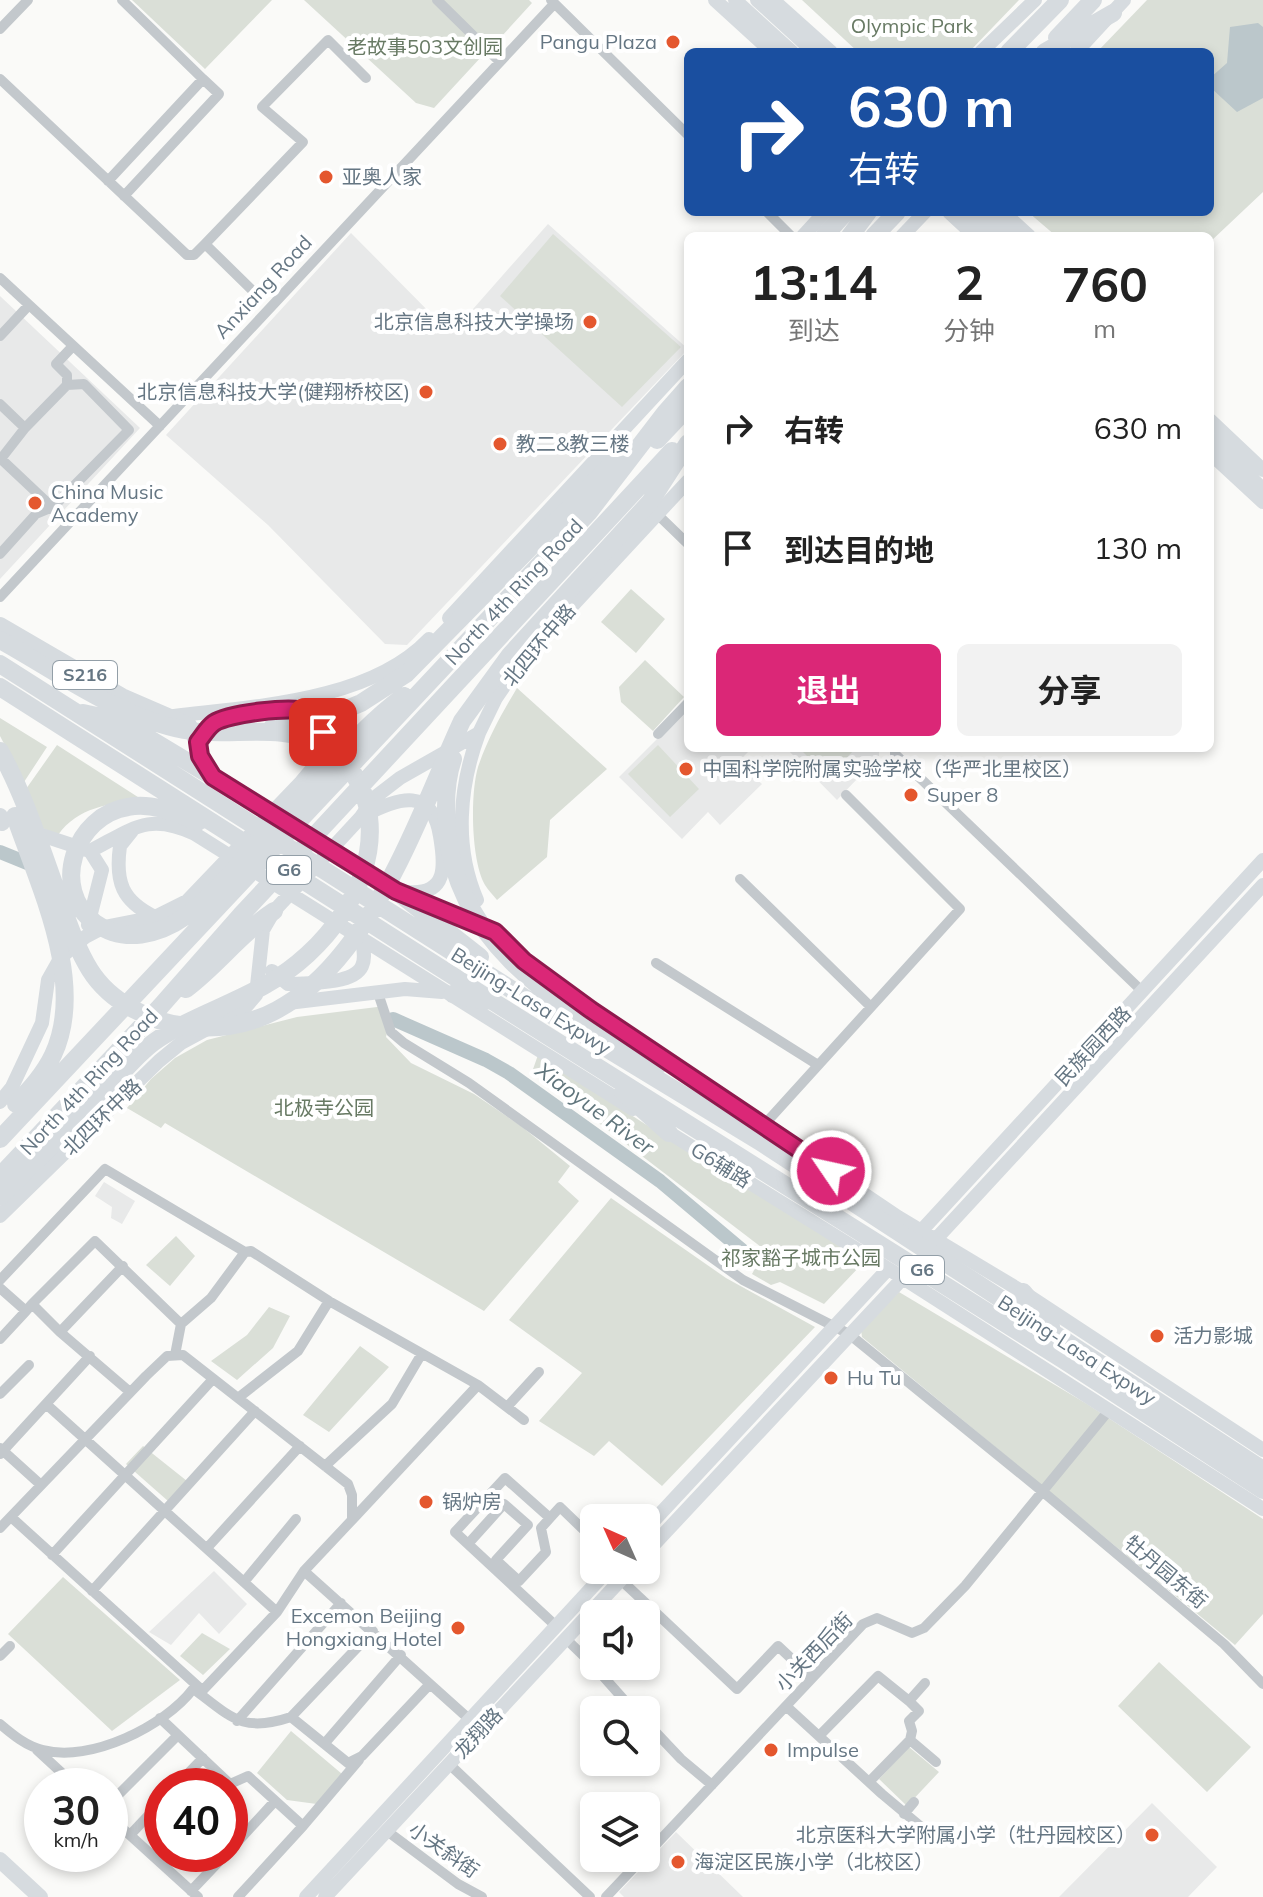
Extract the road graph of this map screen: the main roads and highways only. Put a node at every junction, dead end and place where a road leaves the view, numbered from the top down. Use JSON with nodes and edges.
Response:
{"nodes":[{"id":1,"x":1051,"y":0,"type":"edge"},
{"id":2,"x":1060,"y":0,"type":"edge"},
{"id":3,"x":1093,"y":0,"type":"edge"},
{"id":4,"x":1122,"y":4,"type":"edge"},
{"id":5,"x":1033,"y":29,"type":"junction"},
{"id":6,"x":1013,"y":48,"type":"edge"},
{"id":7,"x":1049,"y":48,"type":"edge"},
{"id":8,"x":1051,"y":48,"type":"edge"},
{"id":9,"x":842,"y":216,"type":"edge"},
{"id":10,"x":893,"y":216,"type":"edge"},
{"id":11,"x":828,"y":232,"type":"edge"},
{"id":12,"x":878,"y":232,"type":"edge"},
{"id":13,"x":684,"y":392,"type":"edge"},
{"id":14,"x":684,"y":411,"type":"edge"},
{"id":15,"x":665,"y":413,"type":"junction"},
{"id":16,"x":684,"y":439,"type":"edge"},
{"id":17,"x":684,"y":449,"type":"edge"},
{"id":18,"x":589,"y":512,"type":"junction"},
{"id":19,"x":0,"y":625,"type":"edge"},
{"id":20,"x":0,"y":640,"type":"edge"},
{"id":21,"x":510,"y":655,"type":"junction"},
{"id":22,"x":0,"y":664,"type":"edge"},
{"id":23,"x":0,"y":687,"type":"edge"},
{"id":24,"x":70,"y":710,"type":"junction"},
{"id":25,"x":230,"y":733,"type":"junction"},
{"id":26,"x":0,"y":751,"type":"edge"},
{"id":27,"x":0,"y":771,"type":"edge"},
{"id":28,"x":213,"y":777,"type":"joint"},
{"id":29,"x":315,"y":784,"type":"junction"},
{"id":30,"x":236,"y":836,"type":"junction"},
{"id":31,"x":396,"y":891,"type":"road end"},
{"id":32,"x":274,"y":911,"type":"road end"},
{"id":33,"x":453,"y":994,"type":"road end"},
{"id":34,"x":497,"y":1004,"type":"junction"},
{"id":35,"x":160,"y":1007,"type":"junction"},
{"id":36,"x":558,"y":1019,"type":"junction"},
{"id":37,"x":578,"y":1053,"type":"junction"},
{"id":38,"x":0,"y":1121,"type":"edge"},
{"id":39,"x":669,"y":1133,"type":"road end"},
{"id":40,"x":761,"y":1133,"type":"junction"},
{"id":41,"x":0,"y":1139,"type":"edge"},
{"id":42,"x":0,"y":1176,"type":"edge"},
{"id":43,"x":0,"y":1197,"type":"edge"},
{"id":44,"x":847,"y":1200,"type":"junction"},
{"id":45,"x":898,"y":1217,"type":"road end"},
{"id":46,"x":1023,"y":1292,"type":"road end"},
{"id":47,"x":1063,"y":1341,"type":"junction"},
{"id":48,"x":1263,"y":1470,"type":"edge"},
{"id":49,"x":1263,"y":1490,"type":"edge"},
{"id":50,"x":0,"y":1860,"type":"edge"},
{"id":51,"x":0,"y":1873,"type":"edge"},
{"id":52,"x":26,"y":1897,"type":"edge"},
{"id":53,"x":40,"y":1897,"type":"edge"}],
"edges":[{"from":1,"to":5,"type":"highway"},
{"from":2,"to":5,"type":"highway"},
{"from":3,"to":7,"type":"highway"},
{"from":4,"to":8,"type":"highway"},
{"from":5,"to":6,"type":"highway"},
{"from":9,"to":11,"type":"highway"},
{"from":10,"to":12,"type":"highway"},
{"from":13,"to":15,"type":"highway","name":"North 4th Ring Road"},
{"from":14,"to":18,"type":"highway"},
{"from":15,"to":18,"type":"highway","name":"North 4th Ring Road"},
{"from":15,"to":25,"type":"highway"},
{"from":16,"to":35,"type":"highway","name":"North 4th Ring Road"},
{"from":17,"to":21,"type":"highway"},
{"from":18,"to":29,"type":"highway","name":"North 4th Ring Road"},
{"from":19,"to":28,"type":"main road","number":"S216"},
{"from":20,"to":25,"type":"highway"},
{"from":21,"to":26,"type":"highway"},
{"from":21,"to":40,"type":"highway"},
{"from":22,"to":24,"type":"highway","name":"Beijing-Lasa Expwy","number":"G6"},
{"from":23,"to":30,"type":"highway","name":"Beijing-Lasa Expwy","number":"G6"},
{"from":24,"to":28,"type":"highway"},
{"from":24,"to":36,"type":"highway","name":"Beijing-Lasa Expwy","number":"G6"},
{"from":25,"to":43,"type":"highway"},
{"from":27,"to":38,"type":"highway"},
{"from":29,"to":30,"type":"highway"},
{"from":29,"to":41,"type":"highway","name":"North 4th Ring Road"},
{"from":30,"to":34,"type":"highway","name":"Beijing-Lasa Expwy","number":"G6"},
{"from":31,"to":36,"type":"highway"},
{"from":32,"to":35,"type":"highway"},
{"from":33,"to":34,"type":"highway"},
{"from":34,"to":37,"type":"highway","name":"Beijing-Lasa Expwy","number":"G6"},
{"from":35,"to":42,"type":"highway","name":"North 4th Ring Road"},
{"from":36,"to":40,"type":"highway","name":"Beijing-Lasa Expwy","number":"G6"},
{"from":37,"to":39,"type":"highway"},
{"from":37,"to":49,"type":"highway","name":"Beijing-Lasa Expwy","number":"G6"},
{"from":40,"to":44,"type":"highway","name":"Beijing-Lasa Expwy","number":"G6"},
{"from":44,"to":45,"type":"highway"},
{"from":44,"to":47,"type":"highway","name":"Beijing-Lasa Expwy","number":"G6"},
{"from":46,"to":47,"type":"highway"},
{"from":47,"to":48,"type":"highway","name":"Beijing-Lasa Expwy","number":"G6"},
{"from":50,"to":53,"type":"main road"},
{"from":51,"to":52,"type":"main road"}]}
